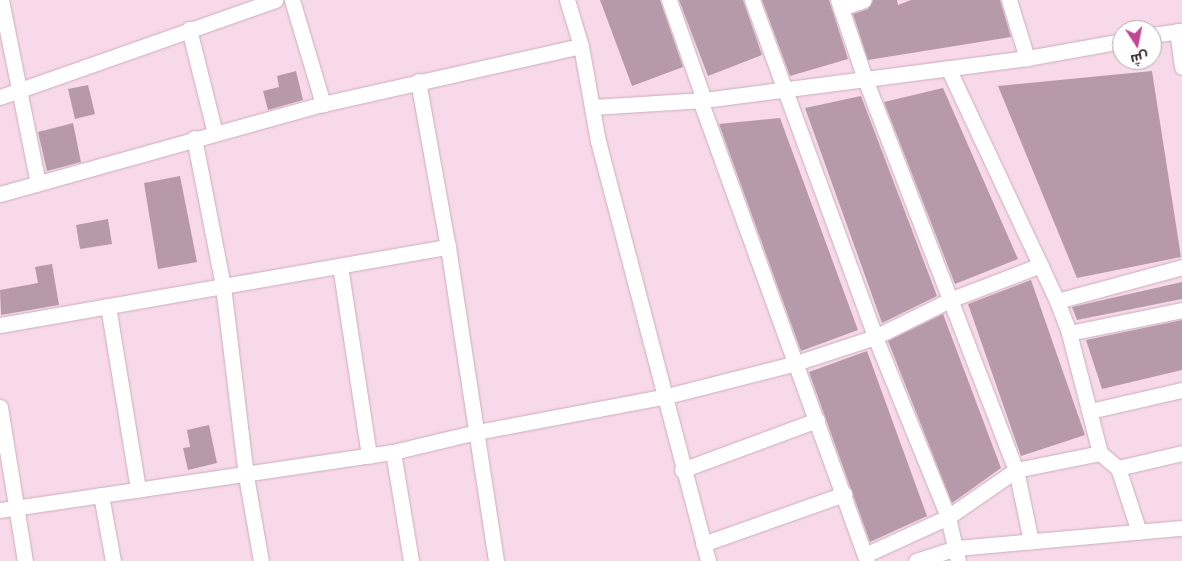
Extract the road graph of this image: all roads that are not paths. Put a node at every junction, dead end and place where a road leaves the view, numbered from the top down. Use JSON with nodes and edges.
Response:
{"nodes":[{"id":1,"x":1,"y":0,"type":"edge"},
{"id":2,"x":274,"y":0,"type":"edge"},
{"id":3,"x":292,"y":0,"type":"edge"},
{"id":4,"x":567,"y":0,"type":"edge"},
{"id":5,"x":669,"y":0,"type":"edge"},
{"id":6,"x":752,"y":0,"type":"edge"},
{"id":7,"x":864,"y":0,"type":"edge"},
{"id":8,"x":1009,"y":0,"type":"edge"},
{"id":9,"x":840,"y":4,"type":"edge"},
{"id":10,"x":189,"y":30,"type":"junction"},
{"id":11,"x":1179,"y":31,"type":"edge"},
{"id":12,"x":1162,"y":34,"type":"edge"},
{"id":13,"x":1112,"y":43,"type":"edge"},
{"id":14,"x":581,"y":46,"type":"junction"},
{"id":15,"x":1027,"y":58,"type":"junction"},
{"id":16,"x":1182,"y":67,"type":"edge"},
{"id":17,"x":948,"y":68,"type":"junction"},
{"id":18,"x":865,"y":79,"type":"junction"},
{"id":19,"x":418,"y":81,"type":"junction"},
{"id":20,"x":784,"y":89,"type":"junction"},
{"id":21,"x":17,"y":92,"type":"junction"},
{"id":22,"x":0,"y":97,"type":"edge"},
{"id":23,"x":702,"y":100,"type":"junction"},
{"id":24,"x":323,"y":104,"type":"junction"},
{"id":25,"x":593,"y":107,"type":"junction"},
{"id":26,"x":215,"y":133,"type":"junction"},
{"id":27,"x":194,"y":138,"type":"junction"},
{"id":28,"x":38,"y":183,"type":"junction"},
{"id":29,"x":0,"y":194,"type":"edge"},
{"id":30,"x":448,"y":247,"type":"junction"},
{"id":31,"x":1041,"y":265,"type":"junction"},
{"id":32,"x":340,"y":266,"type":"junction"},
{"id":33,"x":1182,"y":267,"type":"edge"},
{"id":34,"x":223,"y":286,"type":"junction"},
{"id":35,"x":952,"y":299,"type":"junction"},
{"id":36,"x":1057,"y":301,"type":"junction"},
{"id":37,"x":108,"y":306,"type":"junction"},
{"id":38,"x":1182,"y":310,"type":"edge"},
{"id":39,"x":0,"y":325,"type":"edge"},
{"id":40,"x":1070,"y":333,"type":"junction"},
{"id":41,"x":875,"y":337,"type":"junction"},
{"id":42,"x":796,"y":363,"type":"junction"},
{"id":43,"x":1182,"y":390,"type":"edge"},
{"id":44,"x":664,"y":397,"type":"junction"},
{"id":45,"x":0,"y":406,"type":"edge"},
{"id":46,"x":1090,"y":411,"type":"junction"},
{"id":47,"x":817,"y":420,"type":"junction"},
{"id":48,"x":477,"y":432,"type":"junction"},
{"id":49,"x":393,"y":452,"type":"junction"},
{"id":50,"x":1100,"y":453,"type":"junction"},
{"id":51,"x":1182,"y":453,"type":"edge"},
{"id":52,"x":369,"y":456,"type":"junction"},
{"id":53,"x":1118,"y":468,"type":"junction"},
{"id":54,"x":682,"y":470,"type":"junction"},
{"id":55,"x":1016,"y":470,"type":"junction"},
{"id":56,"x":246,"y":476,"type":"junction"},
{"id":57,"x":138,"y":490,"type":"junction"},
{"id":58,"x":844,"y":494,"type":"junction"},
{"id":59,"x":100,"y":495,"type":"junction"},
{"id":60,"x":17,"y":507,"type":"junction"},
{"id":61,"x":0,"y":510,"type":"edge"},
{"id":62,"x":948,"y":517,"type":"junction"},
{"id":63,"x":1182,"y":528,"type":"edge"},
{"id":64,"x":1139,"y":532,"type":"junction"},
{"id":65,"x":1031,"y":541,"type":"junction"},
{"id":66,"x":703,"y":544,"type":"junction"},
{"id":67,"x":957,"y":555,"type":"edge"},
{"id":68,"x":866,"y":558,"type":"edge"},
{"id":69,"x":25,"y":561,"type":"edge"},
{"id":70,"x":113,"y":561,"type":"edge"},
{"id":71,"x":260,"y":561,"type":"edge"},
{"id":72,"x":411,"y":561,"type":"edge"},
{"id":73,"x":496,"y":561,"type":"edge"},
{"id":74,"x":708,"y":561,"type":"edge"},
{"id":75,"x":916,"y":561,"type":"edge"}],
"edges":[{"from":1,"to":21,"type":"street"},
{"from":2,"to":10,"type":"street"},
{"from":3,"to":24,"type":"street"},
{"from":4,"to":14,"type":"street"},
{"from":5,"to":23,"type":"street"},
{"from":6,"to":20,"type":"street"},
{"from":7,"to":9,"type":"street"},
{"from":8,"to":15,"type":"street"},
{"from":9,"to":18,"type":"street"},
{"from":10,"to":21,"type":"street"},
{"from":10,"to":26,"type":"street"},
{"from":11,"to":12,"type":"street"},
{"from":11,"to":16,"type":"street"},
{"from":13,"to":15,"type":"street"},
{"from":14,"to":19,"type":"street"},
{"from":14,"to":25,"type":"street"},
{"from":15,"to":17,"type":"street"},
{"from":17,"to":18,"type":"street"},
{"from":17,"to":31,"type":"street"},
{"from":18,"to":20,"type":"street"},
{"from":18,"to":35,"type":"street"},
{"from":19,"to":24,"type":"street"},
{"from":19,"to":30,"type":"street"},
{"from":20,"to":23,"type":"street"},
{"from":20,"to":41,"type":"street"},
{"from":21,"to":22,"type":"street"},
{"from":21,"to":28,"type":"street"},
{"from":23,"to":25,"type":"street"},
{"from":23,"to":42,"type":"street"},
{"from":24,"to":26,"type":"street"},
{"from":25,"to":44,"type":"street"},
{"from":26,"to":27,"type":"street"},
{"from":27,"to":28,"type":"street"},
{"from":27,"to":34,"type":"street"},
{"from":28,"to":29,"type":"street"},
{"from":30,"to":32,"type":"street"},
{"from":30,"to":48,"type":"street"},
{"from":31,"to":35,"type":"street"},
{"from":31,"to":36,"type":"street"},
{"from":32,"to":34,"type":"street"},
{"from":32,"to":52,"type":"street"},
{"from":33,"to":36,"type":"street"},
{"from":34,"to":37,"type":"street"},
{"from":34,"to":56,"type":"street"},
{"from":35,"to":41,"type":"street"},
{"from":35,"to":55,"type":"street"},
{"from":36,"to":40,"type":"street"},
{"from":37,"to":39,"type":"street"},
{"from":37,"to":57,"type":"street"},
{"from":38,"to":40,"type":"street"},
{"from":40,"to":46,"type":"street"},
{"from":41,"to":42,"type":"street"},
{"from":41,"to":62,"type":"street"},
{"from":42,"to":44,"type":"street"},
{"from":42,"to":47,"type":"street"},
{"from":43,"to":46,"type":"street"},
{"from":44,"to":48,"type":"street"},
{"from":44,"to":54,"type":"street"},
{"from":45,"to":60,"type":"street"},
{"from":46,"to":50,"type":"street"},
{"from":47,"to":54,"type":"street"},
{"from":47,"to":58,"type":"street"},
{"from":48,"to":49,"type":"street"},
{"from":48,"to":73,"type":"street"},
{"from":49,"to":52,"type":"street"},
{"from":49,"to":72,"type":"street"},
{"from":50,"to":53,"type":"street"},
{"from":50,"to":55,"type":"street"},
{"from":51,"to":53,"type":"street"},
{"from":52,"to":56,"type":"street"},
{"from":53,"to":64,"type":"street"},
{"from":54,"to":66,"type":"street"},
{"from":55,"to":62,"type":"street"},
{"from":55,"to":65,"type":"street"},
{"from":56,"to":57,"type":"street"},
{"from":56,"to":71,"type":"street"},
{"from":57,"to":59,"type":"street"},
{"from":58,"to":66,"type":"street"},
{"from":58,"to":68,"type":"street"},
{"from":59,"to":60,"type":"street"},
{"from":59,"to":70,"type":"street"},
{"from":60,"to":61,"type":"street"},
{"from":60,"to":69,"type":"street"},
{"from":62,"to":67,"type":"street"},
{"from":62,"to":68,"type":"street"},
{"from":63,"to":64,"type":"street"},
{"from":64,"to":65,"type":"street"},
{"from":65,"to":67,"type":"street"},
{"from":66,"to":74,"type":"street"},
{"from":67,"to":75,"type":"street"}]}
